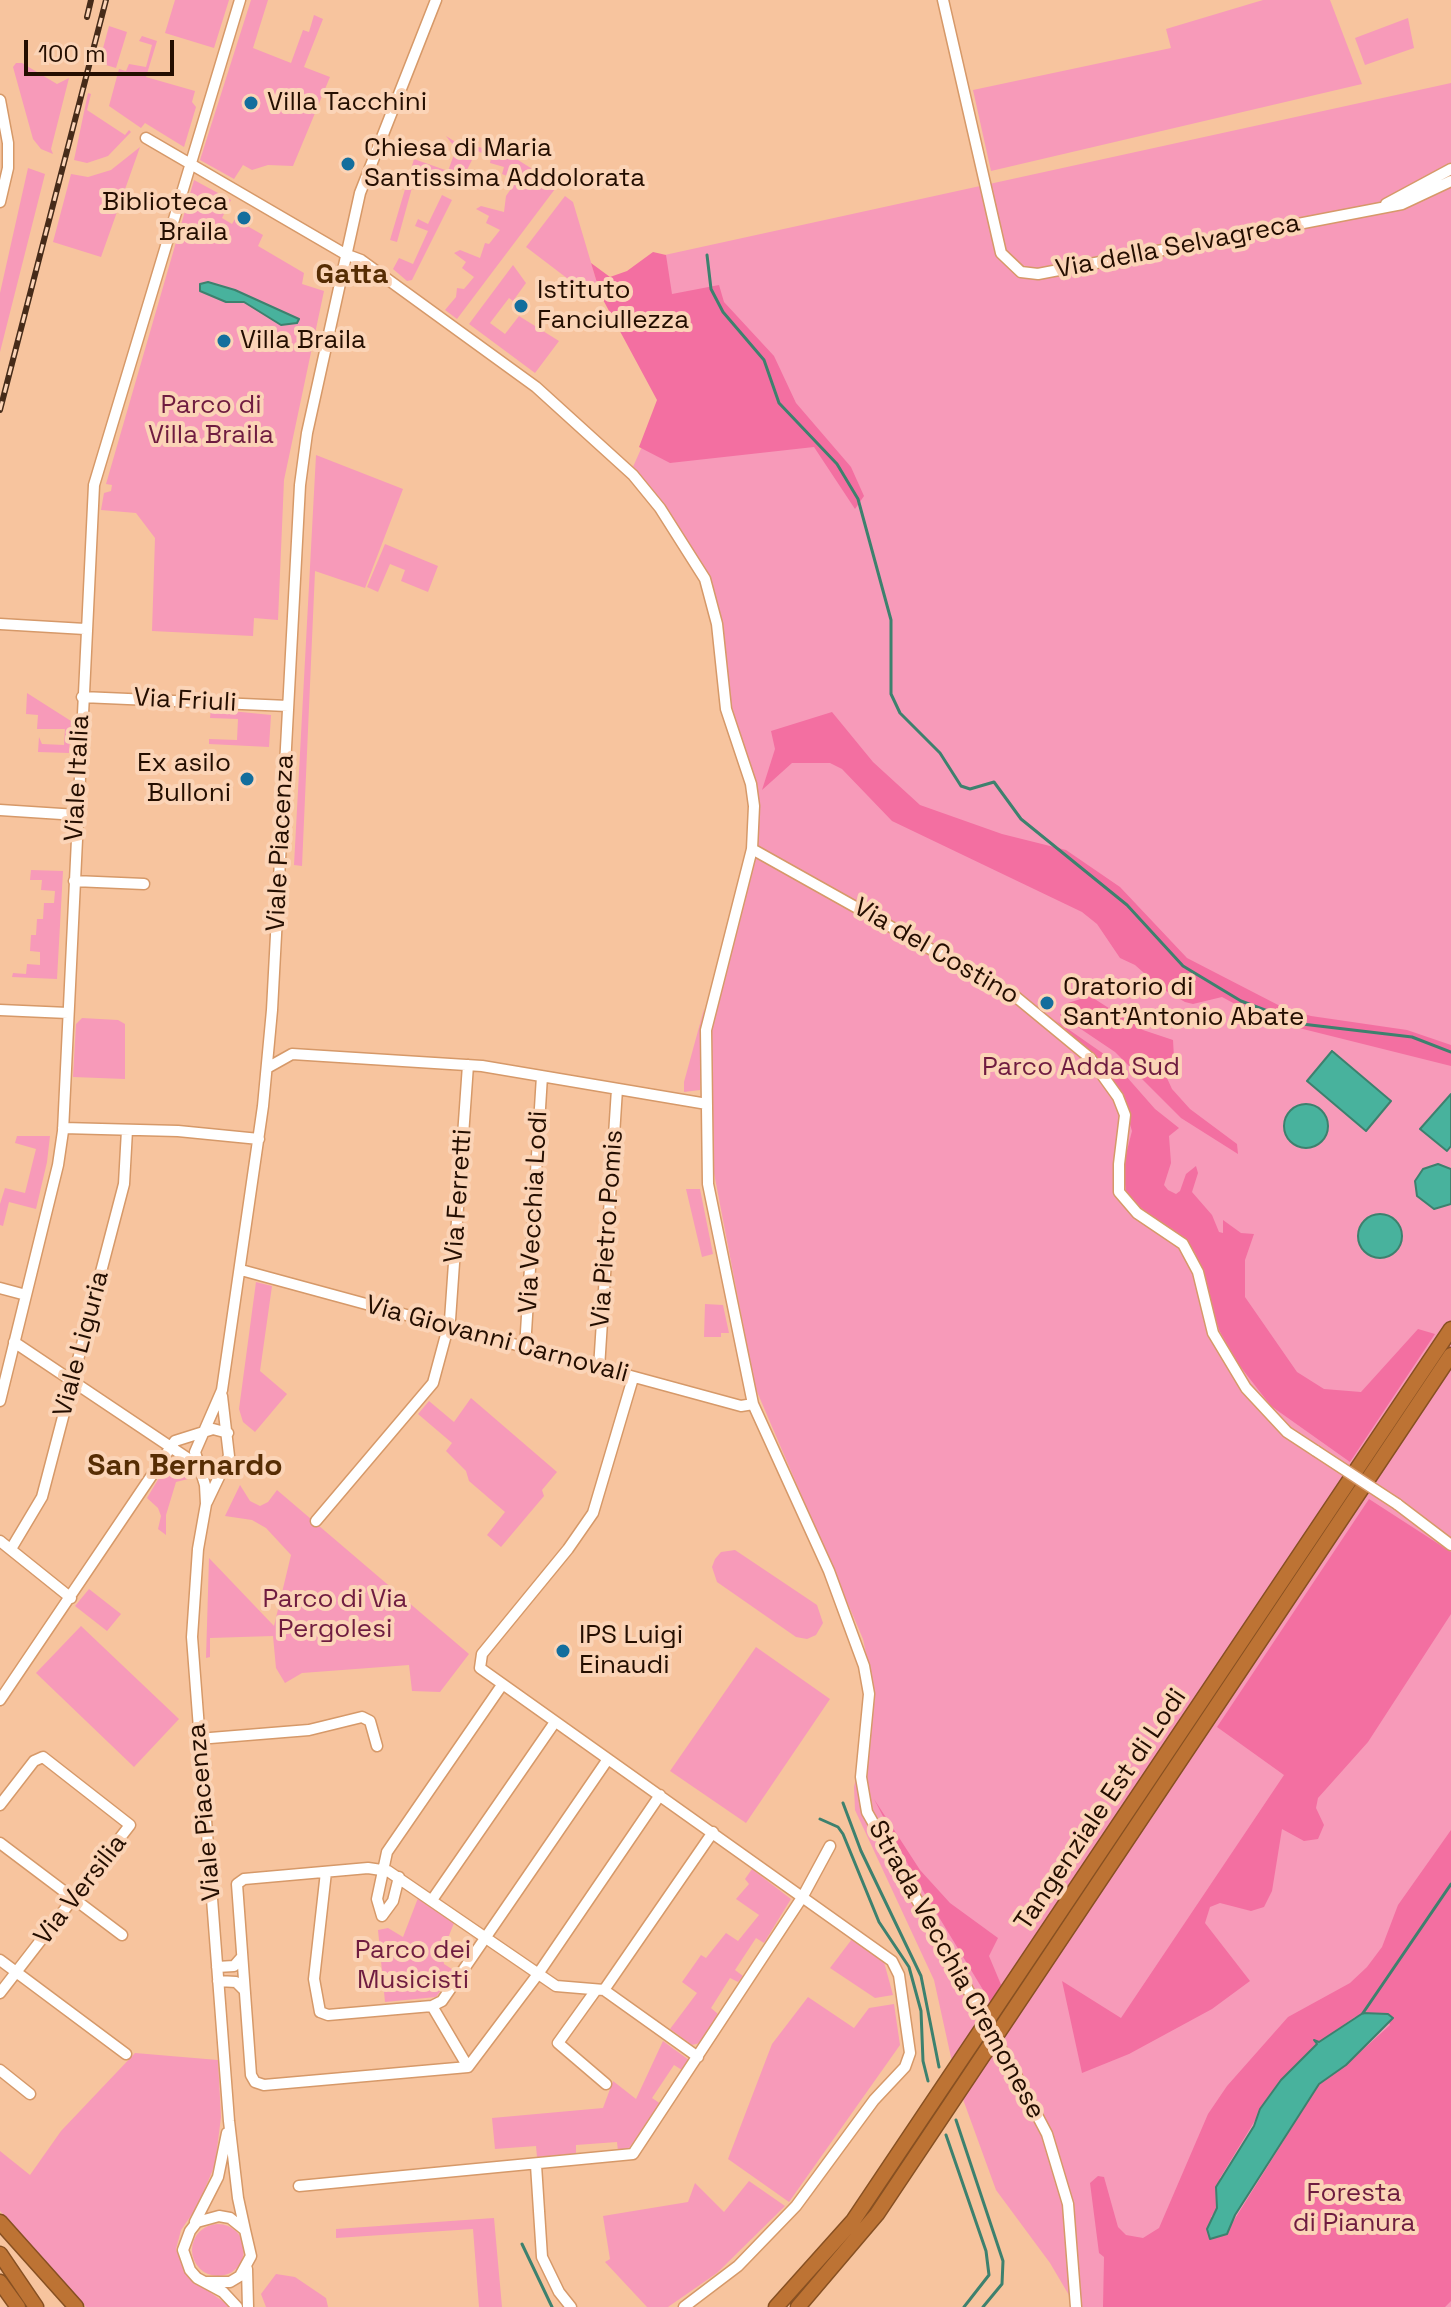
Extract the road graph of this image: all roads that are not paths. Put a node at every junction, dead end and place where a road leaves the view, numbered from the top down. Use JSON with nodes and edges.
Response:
{"nodes":[{"id":1,"x":240,"y":0,"type":"edge"},
{"id":2,"x":436,"y":0,"type":"edge"},
{"id":3,"x":943,"y":0,"type":"edge"},
{"id":4,"x":0,"y":100,"type":"edge"},
{"id":5,"x":0,"y":132,"type":"edge"},
{"id":6,"x":146,"y":138,"type":"dead end"},
{"id":7,"x":189,"y":162,"type":"junction"},
{"id":8,"x":1451,"y":169,"type":"edge"},
{"id":9,"x":6,"y":176,"type":"junction"},
{"id":10,"x":1451,"y":181,"type":"edge"},
{"id":11,"x":0,"y":202,"type":"edge"},
{"id":12,"x":1382,"y":206,"type":"junction"},
{"id":13,"x":345,"y":254,"type":"junction"},
{"id":14,"x":0,"y":624,"type":"edge"},
{"id":15,"x":85,"y":629,"type":"junction"},
{"id":16,"x":82,"y":697,"type":"junction"},
{"id":17,"x":288,"y":706,"type":"junction"},
{"id":18,"x":0,"y":810,"type":"edge"},
{"id":19,"x":77,"y":815,"type":"junction"},
{"id":20,"x":752,"y":849,"type":"junction"},
{"id":21,"x":74,"y":881,"type":"junction"},
{"id":22,"x":144,"y":884,"type":"dead end"},
{"id":23,"x":0,"y":1010,"type":"edge"},
{"id":24,"x":68,"y":1013,"type":"junction"},
{"id":25,"x":270,"y":1035,"type":"junction"},
{"id":26,"x":292,"y":1054,"type":"junction"},
{"id":27,"x":468,"y":1065,"type":"junction"},
{"id":28,"x":267,"y":1068,"type":"junction"},
{"id":29,"x":542,"y":1076,"type":"junction"},
{"id":30,"x":617,"y":1089,"type":"junction"},
{"id":31,"x":707,"y":1104,"type":"junction"},
{"id":32,"x":63,"y":1128,"type":"junction"},
{"id":33,"x":127,"y":1130,"type":"junction"},
{"id":34,"x":259,"y":1139,"type":"junction"},
{"id":35,"x":241,"y":1270,"type":"junction"},
{"id":36,"x":0,"y":1288,"type":"edge"},
{"id":37,"x":26,"y":1295,"type":"junction"},
{"id":38,"x":449,"y":1327,"type":"junction"},
{"id":39,"x":1448,"y":1333,"type":"edge"},
{"id":40,"x":14,"y":1342,"type":"junction"},
{"id":41,"x":525,"y":1348,"type":"junction"},
{"id":42,"x":1451,"y":1355,"type":"edge"},
{"id":43,"x":599,"y":1368,"type":"junction"},
{"id":44,"x":633,"y":1378,"type":"junction"},
{"id":45,"x":72,"y":1381,"type":"junction"},
{"id":46,"x":222,"y":1390,"type":"junction"},
{"id":47,"x":0,"y":1401,"type":"edge"},
{"id":48,"x":753,"y":1404,"type":"junction"},
{"id":49,"x":202,"y":1431,"type":"junction"},
{"id":50,"x":228,"y":1433,"type":"junction"},
{"id":51,"x":171,"y":1446,"type":"junction"},
{"id":52,"x":196,"y":1462,"type":"junction"},
{"id":53,"x":226,"y":1466,"type":"junction"},
{"id":54,"x":206,"y":1504,"type":"junction"},
{"id":55,"x":316,"y":1521,"type":"dead end"},
{"id":56,"x":0,"y":1541,"type":"edge"},
{"id":57,"x":1451,"y":1545,"type":"edge"},
{"id":58,"x":11,"y":1549,"type":"junction"},
{"id":59,"x":71,"y":1598,"type":"junction"},
{"id":60,"x":502,"y":1685,"type":"junction"},
{"id":61,"x":0,"y":1700,"type":"edge"},
{"id":62,"x":555,"y":1722,"type":"junction"},
{"id":63,"x":198,"y":1739,"type":"junction"},
{"id":64,"x":377,"y":1746,"type":"dead end"},
{"id":65,"x":608,"y":1759,"type":"junction"},
{"id":66,"x":660,"y":1795,"type":"junction"},
{"id":67,"x":0,"y":1805,"type":"edge"},
{"id":68,"x":713,"y":1832,"type":"junction"},
{"id":69,"x":0,"y":1843,"type":"edge"},
{"id":70,"x":830,"y":1846,"type":"dead end"},
{"id":71,"x":381,"y":1869,"type":"junction"},
{"id":72,"x":326,"y":1872,"type":"junction"},
{"id":73,"x":399,"y":1877,"type":"junction"},
{"id":74,"x":803,"y":1896,"type":"junction"},
{"id":75,"x":71,"y":1899,"type":"junction"},
{"id":76,"x":432,"y":1900,"type":"junction"},
{"id":77,"x":122,"y":1935,"type":"dead end"},
{"id":78,"x":486,"y":1938,"type":"junction"},
{"id":79,"x":241,"y":1958,"type":"junction"},
{"id":80,"x":0,"y":1960,"type":"edge"},
{"id":81,"x":217,"y":1967,"type":"junction"},
{"id":82,"x":16,"y":1972,"type":"junction"},
{"id":83,"x":538,"y":1974,"type":"junction"},
{"id":84,"x":218,"y":1981,"type":"junction"},
{"id":85,"x":243,"y":1989,"type":"junction"},
{"id":86,"x":600,"y":1990,"type":"junction"},
{"id":87,"x":0,"y":1993,"type":"edge"},
{"id":88,"x":432,"y":2006,"type":"junction"},
{"id":89,"x":126,"y":2054,"type":"dead end"},
{"id":90,"x":698,"y":2057,"type":"junction"},
{"id":91,"x":468,"y":2067,"type":"junction"},
{"id":92,"x":0,"y":2070,"type":"edge"},
{"id":93,"x":606,"y":2084,"type":"dead end"},
{"id":94,"x":30,"y":2094,"type":"dead end"},
{"id":95,"x":229,"y":2121,"type":"junction"},
{"id":96,"x":536,"y":2165,"type":"junction"},
{"id":97,"x":299,"y":2186,"type":"dead end"},
{"id":98,"x":0,"y":2222,"type":"edge"},
{"id":99,"x":245,"y":2230,"type":"junction"},
{"id":100,"x":190,"y":2231,"type":"junction"},
{"id":101,"x":0,"y":2254,"type":"edge"},
{"id":102,"x":247,"y":2267,"type":"junction"},
{"id":103,"x":0,"y":2282,"type":"edge"},
{"id":104,"x":207,"y":2282,"type":"junction"},
{"id":105,"x":18,"y":2307,"type":"edge"},
{"id":106,"x":36,"y":2307,"type":"edge"},
{"id":107,"x":76,"y":2307,"type":"edge"},
{"id":108,"x":237,"y":2307,"type":"edge"},
{"id":109,"x":248,"y":2307,"type":"edge"},
{"id":110,"x":571,"y":2307,"type":"edge"},
{"id":111,"x":684,"y":2307,"type":"edge"},
{"id":112,"x":776,"y":2307,"type":"edge"},
{"id":113,"x":798,"y":2307,"type":"edge"},
{"id":114,"x":1076,"y":2307,"type":"edge"}],
"edges":[{"from":1,"to":7,"type":"street","name":"Viale Italia"},
{"from":2,"to":13,"type":"street","name":"Viale Piacenza"},
{"from":3,"to":12,"type":"street","name":"Via della Selvagreca"},
{"from":4,"to":9,"type":"street"},
{"from":5,"to":9,"type":"street"},
{"from":6,"to":7,"type":"street","name":"Strada Vecchia Cremonese"},
{"from":7,"to":13,"type":"street","name":"Strada Vecchia Cremonese"},
{"from":7,"to":15,"type":"street","name":"Viale Italia"},
{"from":8,"to":12,"type":"street","name":"Via della Selvagreca"},
{"from":9,"to":11,"type":"street"},
{"from":10,"to":12,"type":"street","name":"Via della Selvagreca"},
{"from":13,"to":17,"type":"street","name":"Viale Piacenza"},
{"from":13,"to":20,"type":"street","name":"Strada Vecchia Cremonese"},
{"from":14,"to":15,"type":"street"},
{"from":15,"to":16,"type":"street","name":"Viale Italia"},
{"from":16,"to":17,"type":"street","name":"Via Friuli"},
{"from":16,"to":19,"type":"street","name":"Viale Italia"},
{"from":17,"to":25,"type":"street","name":"Viale Piacenza"},
{"from":18,"to":19,"type":"street"},
{"from":19,"to":21,"type":"street","name":"Viale Italia"},
{"from":20,"to":31,"type":"street","name":"Strada Vecchia Cremonese"},
{"from":20,"to":57,"type":"street","name":"Via del Costino","bridge":true},
{"from":21,"to":22,"type":"street"},
{"from":21,"to":24,"type":"street","name":"Viale Italia"},
{"from":23,"to":24,"type":"street"},
{"from":24,"to":32,"type":"street","name":"Viale Italia"},
{"from":25,"to":26,"type":"street"},
{"from":25,"to":28,"type":"street","name":"Viale Piacenza"},
{"from":26,"to":27,"type":"street"},
{"from":26,"to":28,"type":"street"},
{"from":27,"to":29,"type":"street"},
{"from":27,"to":38,"type":"street","name":"Via Ferretti"},
{"from":28,"to":34,"type":"street","name":"Viale Piacenza"},
{"from":29,"to":30,"type":"street"},
{"from":29,"to":41,"type":"street","name":"Via Vecchia Lodi"},
{"from":30,"to":31,"type":"street"},
{"from":30,"to":43,"type":"street","name":"Via Pietro Pomis"},
{"from":31,"to":48,"type":"street","name":"Strada Vecchia Cremonese"},
{"from":32,"to":33,"type":"street"},
{"from":32,"to":37,"type":"street","name":"Viale Italia"},
{"from":33,"to":34,"type":"street"},
{"from":33,"to":45,"type":"street","name":"Viale Liguria"},
{"from":34,"to":35,"type":"street","name":"Viale Piacenza"},
{"from":35,"to":38,"type":"street","name":"Via Giovanni Carnovali"},
{"from":35,"to":46,"type":"street","name":"Viale Piacenza"},
{"from":36,"to":37,"type":"street"},
{"from":37,"to":40,"type":"street","name":"Viale Italia"},
{"from":38,"to":41,"type":"street","name":"Via Giovanni Carnovali"},
{"from":38,"to":55,"type":"street","name":"Via Ferretti"},
{"from":39,"to":112,"type":"highway","name":"Tangenziale Est di Lodi"},
{"from":40,"to":45,"type":"street"},
{"from":40,"to":47,"type":"street","name":"Viale Italia"},
{"from":41,"to":43,"type":"street","name":"Via Giovanni Carnovali"},
{"from":42,"to":113,"type":"highway","name":"Tangenziale Est di Lodi"},
{"from":43,"to":44,"type":"street","name":"Via Giovanni Carnovali"},
{"from":44,"to":48,"type":"street","name":"Via Giovanni Carnovali"},
{"from":44,"to":60,"type":"street"},
{"from":45,"to":51,"type":"street"},
{"from":45,"to":58,"type":"street","name":"Viale Liguria"},
{"from":46,"to":49,"type":"street","name":"Viale Piacenza"},
{"from":46,"to":50,"type":"street","name":"Viale Piacenza"},
{"from":48,"to":114,"type":"street","name":"Strada Vecchia Cremonese","bridge":true},
{"from":49,"to":50,"type":"street"},
{"from":49,"to":51,"type":"street"},
{"from":49,"to":52,"type":"street"},
{"from":50,"to":53,"type":"street"},
{"from":51,"to":52,"type":"street"},
{"from":51,"to":59,"type":"street"},
{"from":52,"to":53,"type":"street"},
{"from":52,"to":54,"type":"street","name":"Viale Piacenza"},
{"from":53,"to":54,"type":"street","name":"Viale Piacenza"},
{"from":54,"to":63,"type":"street","name":"Viale Piacenza"},
{"from":56,"to":58,"type":"street"},
{"from":58,"to":59,"type":"street"},
{"from":59,"to":61,"type":"street"},
{"from":60,"to":62,"type":"street"},
{"from":60,"to":71,"type":"street"},
{"from":62,"to":65,"type":"street"},
{"from":62,"to":76,"type":"street"},
{"from":63,"to":64,"type":"street"},
{"from":63,"to":81,"type":"street","name":"Viale Piacenza"},
{"from":65,"to":66,"type":"street"},
{"from":65,"to":78,"type":"street"},
{"from":66,"to":68,"type":"street"},
{"from":66,"to":83,"type":"street"},
{"from":67,"to":75,"type":"street","name":"Via Versilia"},
{"from":68,"to":74,"type":"street"},
{"from":68,"to":86,"type":"street"},
{"from":69,"to":75,"type":"street"},
{"from":70,"to":74,"type":"street"},
{"from":71,"to":72,"type":"street"},
{"from":71,"to":73,"type":"street"},
{"from":71,"to":73,"type":"street"},
{"from":72,"to":79,"type":"street"},
{"from":72,"to":88,"type":"street"},
{"from":73,"to":76,"type":"street"},
{"from":74,"to":90,"type":"street"},
{"from":74,"to":111,"type":"street"},
{"from":75,"to":77,"type":"street"},
{"from":75,"to":82,"type":"street","name":"Via Versilia"},
{"from":76,"to":78,"type":"street"},
{"from":78,"to":83,"type":"street"},
{"from":78,"to":88,"type":"street"},
{"from":79,"to":81,"type":"street"},
{"from":79,"to":85,"type":"street"},
{"from":80,"to":82,"type":"street"},
{"from":81,"to":84,"type":"street","name":"Viale Piacenza"},
{"from":82,"to":87,"type":"street","name":"Via Versilia"},
{"from":82,"to":89,"type":"street"},
{"from":83,"to":86,"type":"street"},
{"from":83,"to":91,"type":"street"},
{"from":84,"to":85,"type":"street"},
{"from":84,"to":95,"type":"street","name":"Viale Piacenza"},
{"from":85,"to":91,"type":"street"},
{"from":86,"to":90,"type":"street"},
{"from":86,"to":93,"type":"street"},
{"from":88,"to":91,"type":"street"},
{"from":90,"to":96,"type":"street"},
{"from":92,"to":94,"type":"street"},
{"from":95,"to":99,"type":"street","name":"Viale Piacenza"},
{"from":95,"to":100,"type":"street","name":"Viale Piacenza"},
{"from":96,"to":97,"type":"street"},
{"from":96,"to":110,"type":"street"},
{"from":98,"to":107,"type":"highway"},
{"from":99,"to":100,"type":"street"},
{"from":99,"to":102,"type":"street"},
{"from":100,"to":104,"type":"street"},
{"from":101,"to":106,"type":"highway"},
{"from":102,"to":104,"type":"street"},
{"from":102,"to":109,"type":"street"},
{"from":103,"to":105,"type":"highway"},
{"from":104,"to":108,"type":"street"}]}
